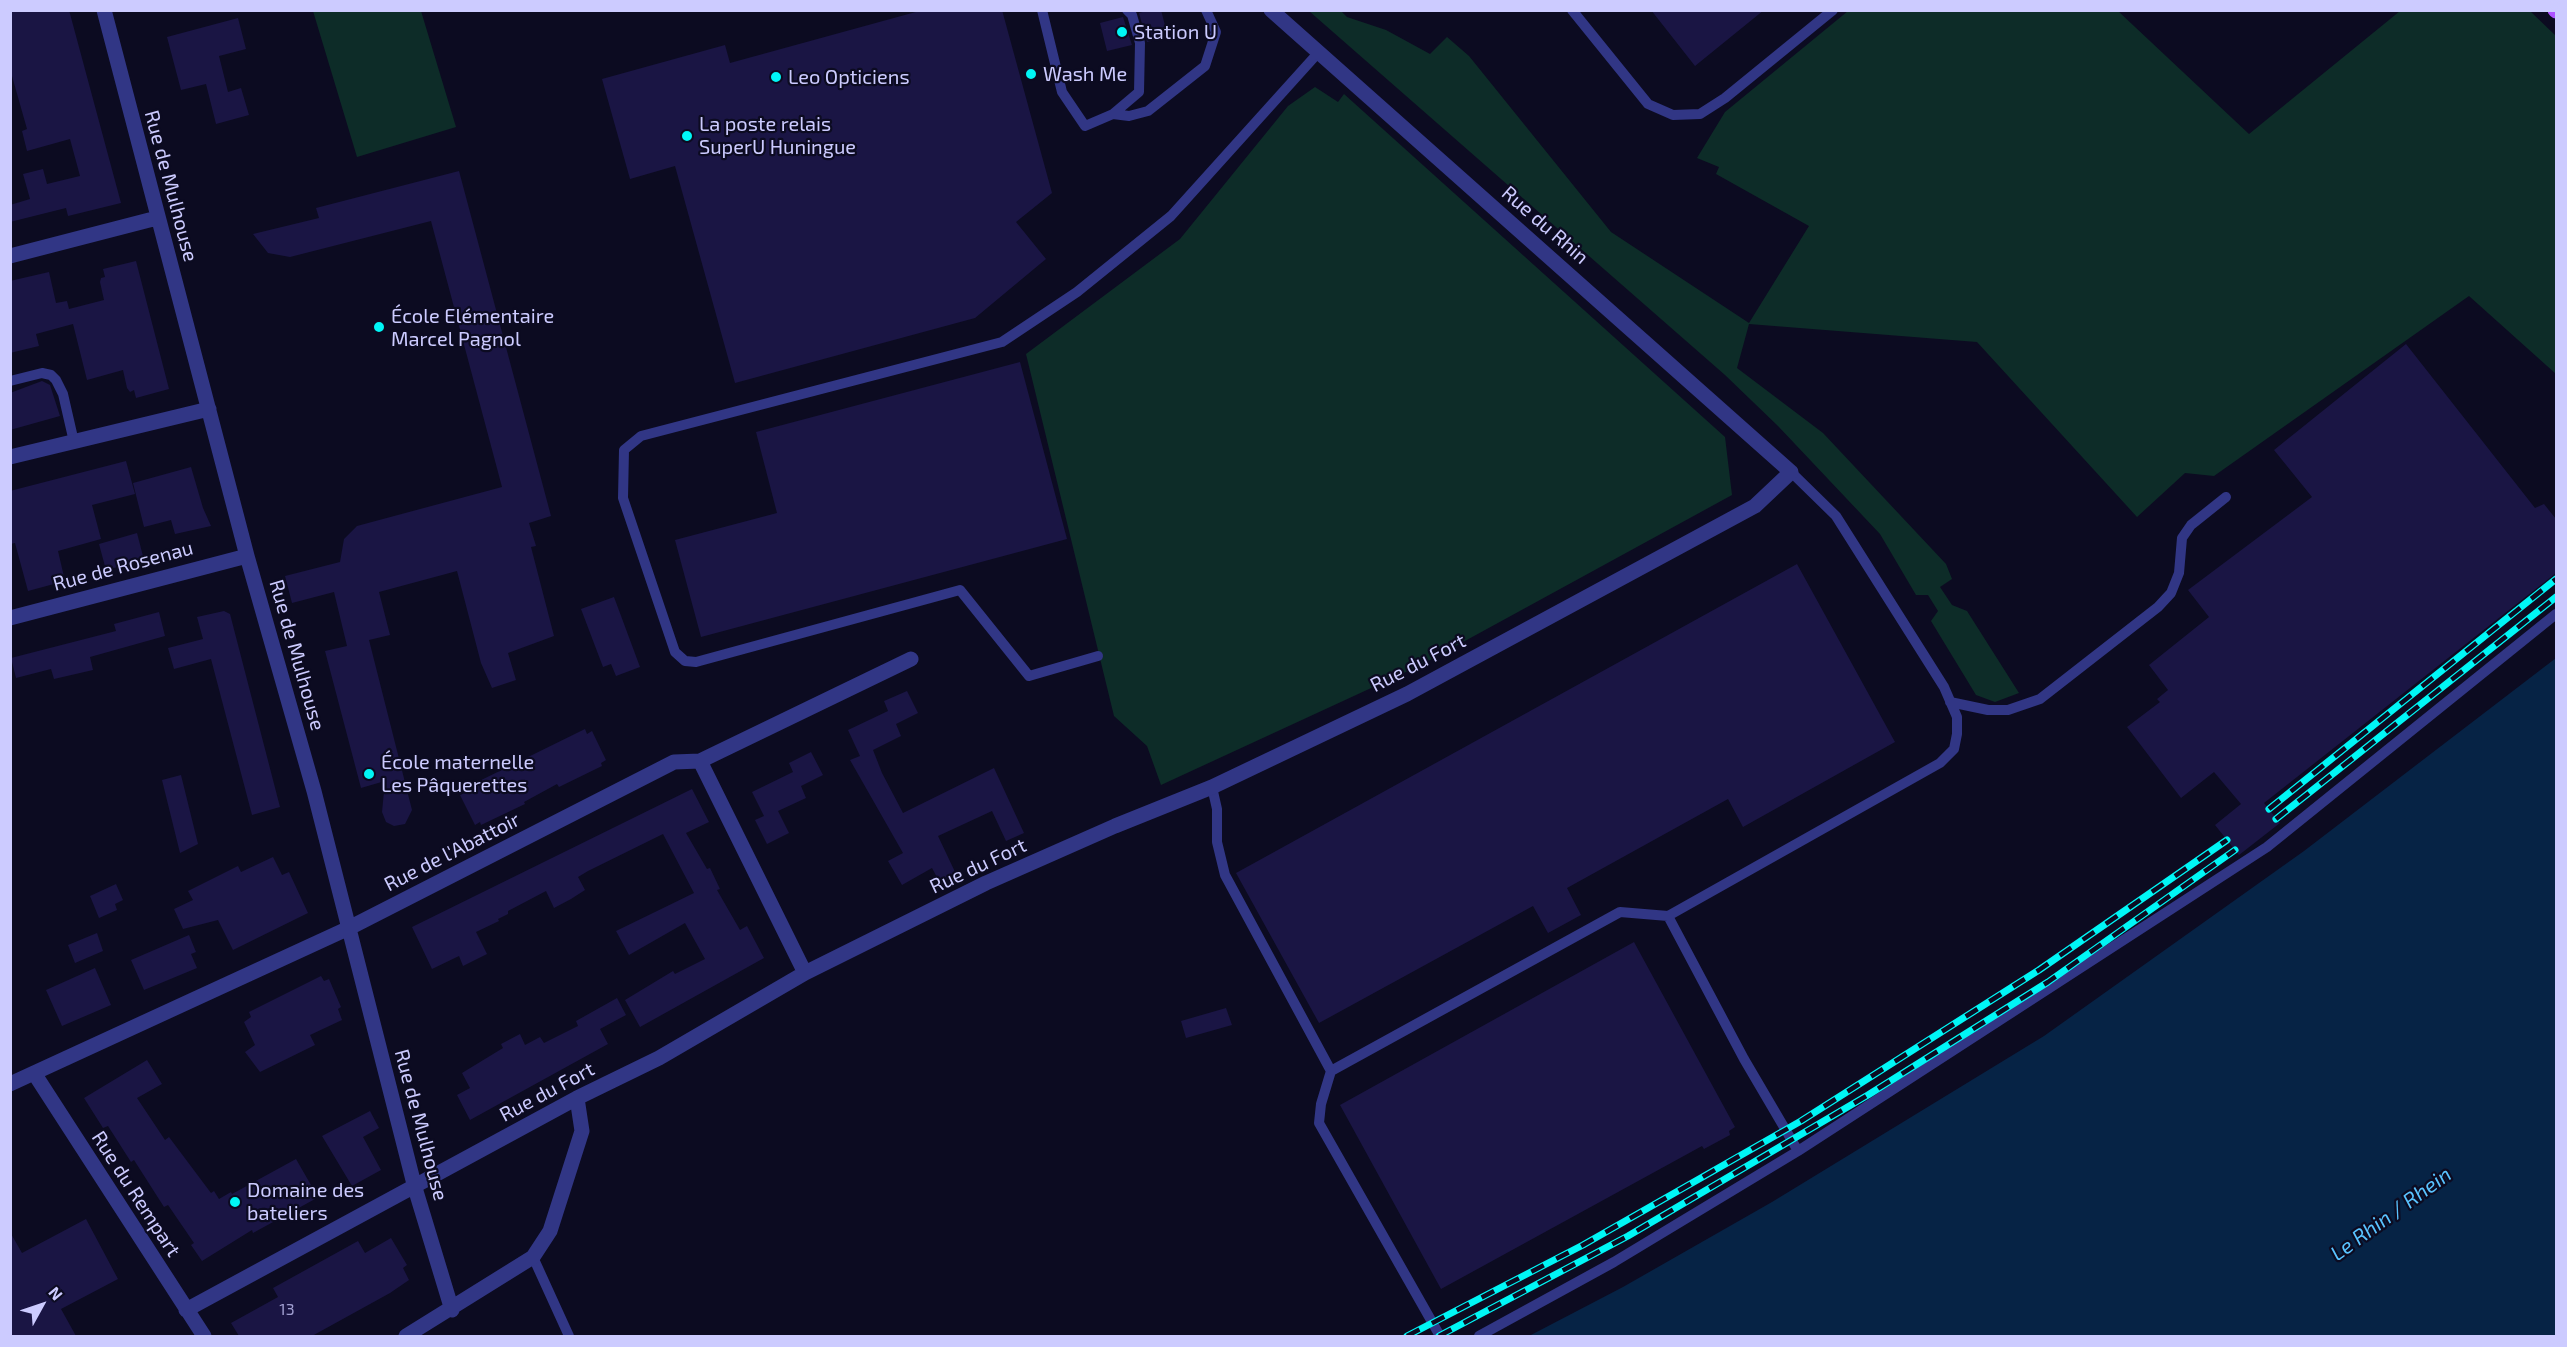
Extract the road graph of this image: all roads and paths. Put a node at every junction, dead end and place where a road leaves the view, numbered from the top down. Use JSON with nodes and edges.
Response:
{"nodes":[{"id":1,"x":104,"y":10,"type":"edge"},
{"id":2,"x":1042,"y":10,"type":"edge"},
{"id":3,"x":1127,"y":10,"type":"edge"},
{"id":4,"x":1206,"y":10,"type":"edge"},
{"id":5,"x":1271,"y":10,"type":"edge"},
{"id":6,"x":1572,"y":10,"type":"edge"},
{"id":7,"x":1833,"y":10,"type":"edge"},
{"id":8,"x":1318,"y":53,"type":"junction"},
{"id":9,"x":1113,"y":114,"type":"junction"},
{"id":10,"x":157,"y":218,"type":"junction"},
{"id":11,"x":10,"y":256,"type":"edge"},
{"id":12,"x":10,"y":381,"type":"edge"},
{"id":13,"x":209,"y":409,"type":"junction"},
{"id":14,"x":74,"y":442,"type":"junction"},
{"id":15,"x":10,"y":457,"type":"edge"},
{"id":16,"x":1791,"y":472,"type":"junction"},
{"id":17,"x":2226,"y":497,"type":"dead end"},
{"id":18,"x":247,"y":556,"type":"junction"},
{"id":19,"x":2556,"y":614,"type":"edge"},
{"id":20,"x":10,"y":618,"type":"edge"},
{"id":21,"x":1098,"y":656,"type":"dead end"},
{"id":22,"x":911,"y":659,"type":"dead end"},
{"id":23,"x":1950,"y":702,"type":"junction"},
{"id":24,"x":700,"y":761,"type":"junction"},
{"id":25,"x":1212,"y":787,"type":"junction"},
{"id":26,"x":1668,"y":916,"type":"junction"},
{"id":27,"x":349,"y":928,"type":"junction"},
{"id":28,"x":805,"y":973,"type":"junction"},
{"id":29,"x":1331,"y":1071,"type":"junction"},
{"id":30,"x":34,"y":1073,"type":"junction"},
{"id":31,"x":10,"y":1084,"type":"edge"},
{"id":32,"x":578,"y":1098,"type":"junction"},
{"id":33,"x":1798,"y":1152,"type":"junction"},
{"id":34,"x":415,"y":1188,"type":"junction"},
{"id":35,"x":533,"y":1257,"type":"junction"},
{"id":36,"x":186,"y":1310,"type":"junction"},
{"id":37,"x":452,"y":1310,"type":"junction"},
{"id":38,"x":204,"y":1336,"type":"edge"},
{"id":39,"x":406,"y":1336,"type":"edge"},
{"id":40,"x":569,"y":1336,"type":"edge"},
{"id":41,"x":1440,"y":1336,"type":"edge"},
{"id":42,"x":1479,"y":1336,"type":"edge"}],
"edges":[{"from":1,"to":10,"type":"street","name":"Rue de Mulhouse"},
{"from":2,"to":9,"type":"lane"},
{"from":3,"to":9,"type":"lane"},
{"from":4,"to":9,"type":"lane"},
{"from":5,"to":8,"type":"street","name":"Rue du Rhin"},
{"from":6,"to":7,"type":"lane"},
{"from":8,"to":16,"type":"street","name":"Rue du Rhin"},
{"from":8,"to":21,"type":"lane"},
{"from":10,"to":11,"type":"street"},
{"from":10,"to":13,"type":"street","name":"Rue de Mulhouse"},
{"from":12,"to":14,"type":"lane"},
{"from":13,"to":14,"type":"street"},
{"from":13,"to":18,"type":"street","name":"Rue de Mulhouse"},
{"from":14,"to":15,"type":"street"},
{"from":16,"to":23,"type":"lane"},
{"from":16,"to":25,"type":"street","name":"Rue du Fort"},
{"from":17,"to":23,"type":"lane"},
{"from":18,"to":20,"type":"street","name":"Rue de Rosenau"},
{"from":18,"to":27,"type":"street","name":"Rue de Mulhouse"},
{"from":19,"to":33,"type":"lane"},
{"from":22,"to":24,"type":"street","name":"Rue de l'Abattoir"},
{"from":23,"to":26,"type":"lane"},
{"from":24,"to":27,"type":"street","name":"Rue de l'Abattoir"},
{"from":24,"to":28,"type":"street"},
{"from":25,"to":28,"type":"street","name":"Rue du Fort"},
{"from":25,"to":29,"type":"lane"},
{"from":26,"to":29,"type":"lane"},
{"from":26,"to":33,"type":"lane"},
{"from":27,"to":30,"type":"street","name":"Rue de l'Abattoir"},
{"from":27,"to":34,"type":"street","name":"Rue de Mulhouse"},
{"from":28,"to":32,"type":"street","name":"Rue du Fort"},
{"from":29,"to":41,"type":"lane"},
{"from":30,"to":31,"type":"street","name":"Rue de l'Abattoir"},
{"from":30,"to":36,"type":"street","name":"Rue du Rempart"},
{"from":32,"to":34,"type":"street","name":"Rue du Fort"},
{"from":32,"to":35,"type":"street"},
{"from":33,"to":42,"type":"lane"},
{"from":34,"to":36,"type":"street","name":"Rue du Fort"},
{"from":34,"to":37,"type":"street","name":"Rue de Mulhouse"},
{"from":35,"to":37,"type":"street"},
{"from":35,"to":40,"type":"lane"},
{"from":36,"to":38,"type":"street","name":"Rue du Rempart"},
{"from":37,"to":39,"type":"street"}]}
